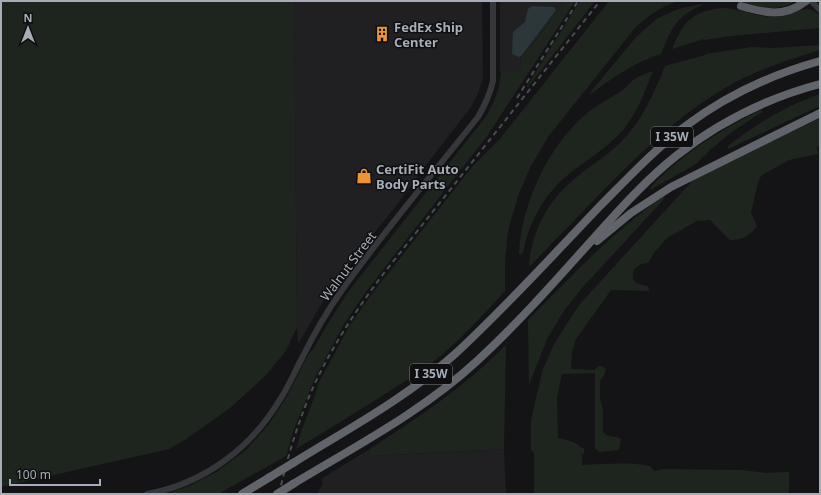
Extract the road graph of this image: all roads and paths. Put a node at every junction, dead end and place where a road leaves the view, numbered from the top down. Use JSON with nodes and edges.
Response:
{"nodes":[{"id":1,"x":493,"y":1,"type":"edge"},
{"id":2,"x":806,"y":1,"type":"edge"},
{"id":3,"x":811,"y":1,"type":"edge"},
{"id":4,"x":741,"y":6,"type":"dead end"},
{"id":5,"x":820,"y":10,"type":"edge"},
{"id":6,"x":820,"y":61,"type":"edge"},
{"id":7,"x":820,"y":84,"type":"edge"},
{"id":8,"x":820,"y":113,"type":"edge"},
{"id":9,"x":574,"y":261,"type":"junction"},
{"id":10,"x":147,"y":494,"type":"edge"},
{"id":11,"x":242,"y":494,"type":"edge"},
{"id":12,"x":277,"y":494,"type":"edge"}],
"edges":[{"from":1,"to":10,"type":"street","name":"Walnut Street"},
{"from":2,"to":4,"type":"highway"},
{"from":3,"to":5,"type":"street"},
{"from":6,"to":11,"type":"highway","number":"I 35W","bridge":true},
{"from":7,"to":9,"type":"highway","number":"I 35W"},
{"from":8,"to":9,"type":"highway"},
{"from":9,"to":12,"type":"highway","number":"I 35W","bridge":true}]}
